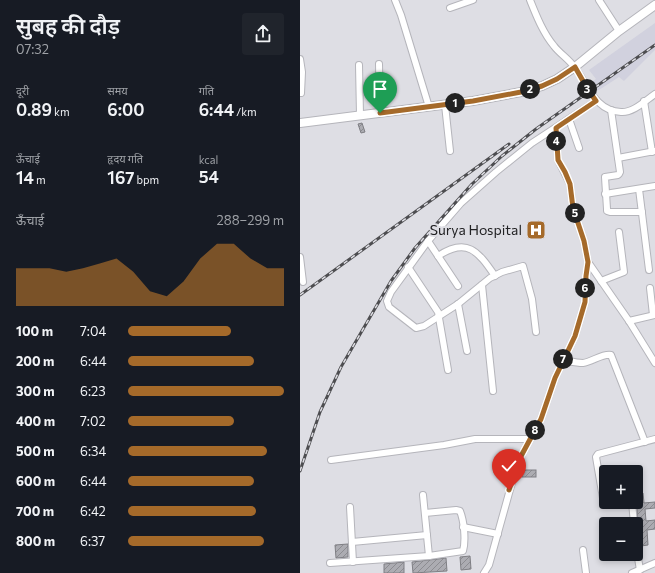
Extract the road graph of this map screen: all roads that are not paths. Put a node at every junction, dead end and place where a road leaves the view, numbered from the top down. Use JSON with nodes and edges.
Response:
{"nodes":[{"id":1,"x":473,"y":0,"type":"edge"},
{"id":2,"x":530,"y":0,"type":"edge"},
{"id":3,"x":598,"y":0,"type":"edge"},
{"id":4,"x":398,"y":1,"type":"edge"},
{"id":5,"x":655,"y":5,"type":"edge"},
{"id":6,"x":450,"y":8,"type":"dead end"},
{"id":7,"x":619,"y":31,"type":"junction"},
{"id":8,"x":300,"y":59,"type":"edge"},
{"id":9,"x":379,"y":64,"type":"dead end"},
{"id":10,"x":359,"y":65,"type":"dead end"},
{"id":11,"x":575,"y":67,"type":"junction"},
{"id":12,"x":302,"y":93,"type":"dead end"},
{"id":13,"x":655,"y":94,"type":"edge"},
{"id":14,"x":596,"y":101,"type":"junction"},
{"id":15,"x":644,"y":101,"type":"junction"},
{"id":16,"x":445,"y":105,"type":"junction"},
{"id":17,"x":429,"y":107,"type":"junction"},
{"id":18,"x":611,"y":110,"type":"junction"},
{"id":19,"x":380,"y":113,"type":"junction"},
{"id":20,"x":360,"y":115,"type":"junction"},
{"id":21,"x":570,"y":119,"type":"junction"},
{"id":22,"x":300,"y":123,"type":"edge"},
{"id":23,"x":556,"y":128,"type":"junction"},
{"id":24,"x":579,"y":148,"type":"dead end"},
{"id":25,"x":450,"y":151,"type":"dead end"},
{"id":26,"x":653,"y":152,"type":"edge"},
{"id":27,"x":618,"y":158,"type":"junction"},
{"id":28,"x":655,"y":186,"type":"edge"},
{"id":29,"x":639,"y":189,"type":"junction"},
{"id":30,"x":605,"y":194,"type":"junction"},
{"id":31,"x":642,"y":212,"type":"junction"},
{"id":32,"x":619,"y":232,"type":"dead end"},
{"id":33,"x":428,"y":241,"type":"junction"},
{"id":34,"x":438,"y":256,"type":"junction"},
{"id":35,"x":300,"y":257,"type":"edge"},
{"id":36,"x":588,"y":262,"type":"junction"},
{"id":37,"x":408,"y":267,"type":"junction"},
{"id":38,"x":649,"y":270,"type":"dead end"},
{"id":39,"x":495,"y":276,"type":"junction"},
{"id":40,"x":601,"y":281,"type":"junction"},
{"id":41,"x":303,"y":282,"type":"dead end"},
{"id":42,"x":482,"y":285,"type":"junction"},
{"id":43,"x":458,"y":286,"type":"dead end"},
{"id":44,"x":650,"y":288,"type":"dead end"},
{"id":45,"x":458,"y":304,"type":"junction"},
{"id":46,"x":654,"y":315,"type":"edge"},
{"id":47,"x":439,"y":316,"type":"junction"},
{"id":48,"x":629,"y":321,"type":"junction"},
{"id":49,"x":536,"y":332,"type":"dead end"},
{"id":50,"x":467,"y":351,"type":"dead end"},
{"id":51,"x":562,"y":360,"type":"junction"},
{"id":52,"x":655,"y":363,"type":"edge"},
{"id":53,"x":448,"y":370,"type":"dead end"},
{"id":54,"x":493,"y":391,"type":"dead end"},
{"id":55,"x":530,"y":439,"type":"junction"},
{"id":56,"x":655,"y":439,"type":"edge"},
{"id":57,"x":645,"y":442,"type":"junction"},
{"id":58,"x":331,"y":460,"type":"dead end"},
{"id":59,"x":599,"y":475,"type":"edge"},
{"id":60,"x":423,"y":495,"type":"dead end"},
{"id":61,"x":350,"y":507,"type":"dead end"},
{"id":62,"x":425,"y":513,"type":"junction"},
{"id":63,"x":463,"y":527,"type":"junction"},
{"id":64,"x":498,"y":534,"type":"junction"},
{"id":65,"x":427,"y":535,"type":"junction"},
{"id":66,"x":352,"y":542,"type":"junction"},
{"id":67,"x":583,"y":550,"type":"dead end"},
{"id":68,"x":430,"y":556,"type":"junction"},
{"id":69,"x":637,"y":561,"type":"edge"},
{"id":70,"x":353,"y":562,"type":"junction"},
{"id":71,"x":330,"y":563,"type":"dead end"},
{"id":72,"x":655,"y":563,"type":"edge"},
{"id":73,"x":637,"y":572,"type":"edge"},
{"id":74,"x":484,"y":573,"type":"edge"},
{"id":75,"x":586,"y":573,"type":"edge"}],
"edges":[{"from":1,"to":6,"type":"street"},
{"from":2,"to":11,"type":"street"},
{"from":3,"to":7,"type":"street"},
{"from":4,"to":17,"type":"street"},
{"from":5,"to":7,"type":"main road"},
{"from":7,"to":11,"type":"main road"},
{"from":8,"to":12,"type":"street"},
{"from":9,"to":19,"type":"street"},
{"from":10,"to":20,"type":"street"},
{"from":11,"to":14,"type":"street"},
{"from":11,"to":16,"type":"main road"},
{"from":13,"to":15,"type":"street"},
{"from":14,"to":18,"type":"street"},
{"from":14,"to":21,"type":"street"},
{"from":15,"to":18,"type":"street"},
{"from":15,"to":26,"type":"street"},
{"from":16,"to":17,"type":"main road"},
{"from":16,"to":25,"type":"street"},
{"from":17,"to":19,"type":"main road"},
{"from":18,"to":27,"type":"street"},
{"from":19,"to":20,"type":"main road"},
{"from":20,"to":22,"type":"main road"},
{"from":21,"to":23,"type":"street"},
{"from":21,"to":24,"type":"street"},
{"from":23,"to":33,"type":"street"},
{"from":23,"to":36,"type":"street"},
{"from":26,"to":27,"type":"street"},
{"from":27,"to":30,"type":"street"},
{"from":28,"to":29,"type":"street"},
{"from":29,"to":30,"type":"street"},
{"from":29,"to":31,"type":"street"},
{"from":30,"to":31,"type":"street"},
{"from":31,"to":38,"type":"street"},
{"from":32,"to":40,"type":"street"},
{"from":33,"to":34,"type":"street"},
{"from":33,"to":37,"type":"street"},
{"from":34,"to":39,"type":"street"},
{"from":34,"to":43,"type":"street"},
{"from":35,"to":41,"type":"street"},
{"from":36,"to":40,"type":"street"},
{"from":36,"to":51,"type":"street"},
{"from":37,"to":47,"type":"street"},
{"from":37,"to":47,"type":"street"},
{"from":39,"to":42,"type":"street"},
{"from":39,"to":49,"type":"street"},
{"from":40,"to":48,"type":"street"},
{"from":42,"to":45,"type":"street"},
{"from":42,"to":54,"type":"street"},
{"from":44,"to":46,"type":"street"},
{"from":45,"to":47,"type":"street"},
{"from":45,"to":50,"type":"street"},
{"from":46,"to":48,"type":"street"},
{"from":47,"to":53,"type":"street"},
{"from":48,"to":52,"type":"street"},
{"from":51,"to":55,"type":"street"},
{"from":51,"to":57,"type":"street"},
{"from":55,"to":58,"type":"street"},
{"from":55,"to":64,"type":"street"},
{"from":56,"to":57,"type":"street"},
{"from":57,"to":59,"type":"street"},
{"from":60,"to":62,"type":"street"},
{"from":61,"to":66,"type":"street"},
{"from":62,"to":63,"type":"street"},
{"from":62,"to":65,"type":"street"},
{"from":63,"to":64,"type":"street"},
{"from":63,"to":68,"type":"street"},
{"from":64,"to":74,"type":"street"},
{"from":65,"to":66,"type":"street"},
{"from":65,"to":68,"type":"street"},
{"from":66,"to":70,"type":"street"},
{"from":67,"to":75,"type":"street"},
{"from":68,"to":70,"type":"street"},
{"from":69,"to":73,"type":"street"},
{"from":70,"to":71,"type":"street"},
{"from":72,"to":73,"type":"street"}]}
